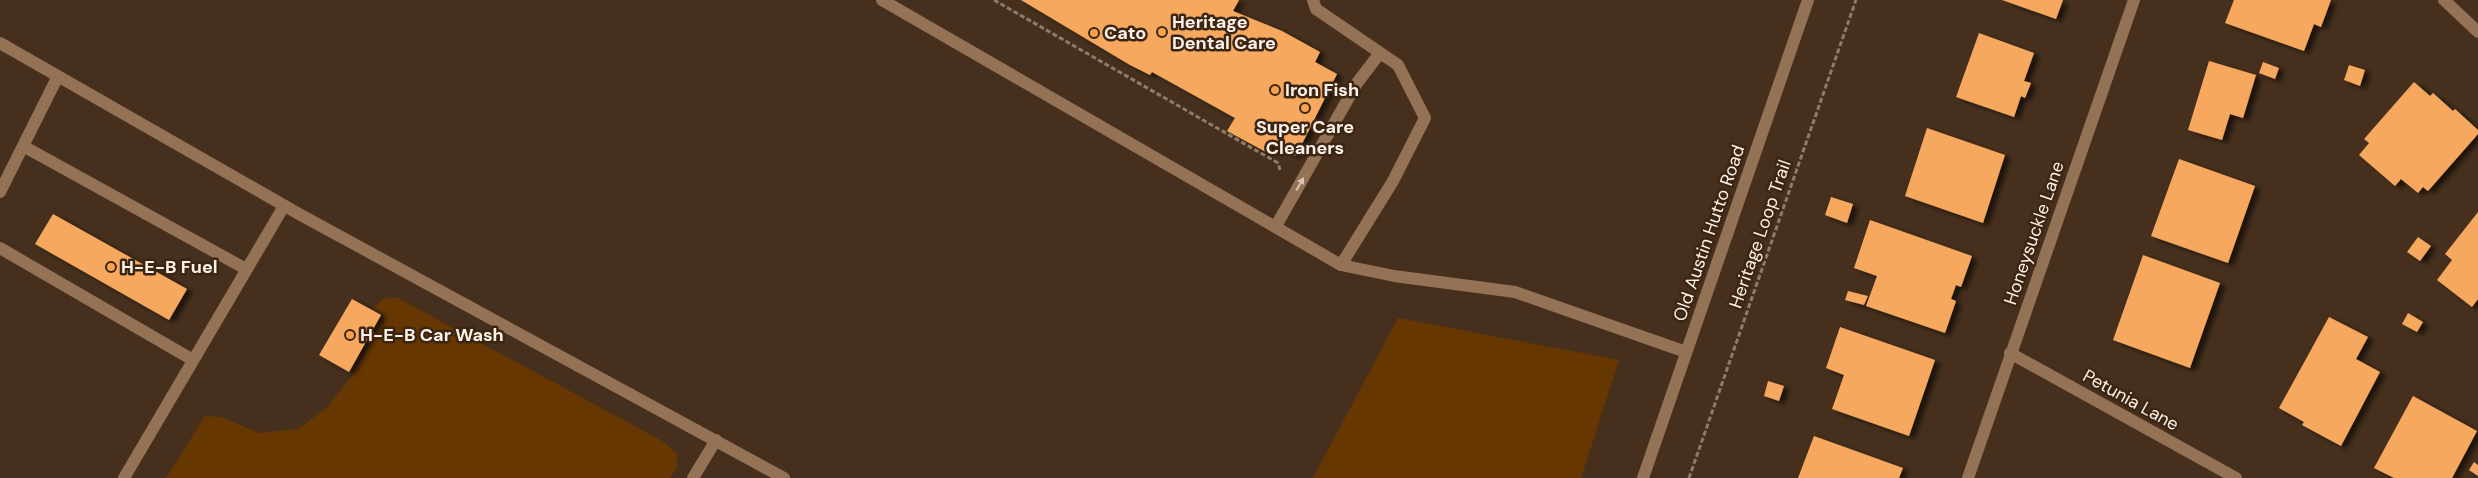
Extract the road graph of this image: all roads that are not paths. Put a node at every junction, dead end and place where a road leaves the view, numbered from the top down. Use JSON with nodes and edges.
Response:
{"nodes":[{"id":1,"x":882,"y":0,"type":"edge"},
{"id":2,"x":1313,"y":0,"type":"edge"},
{"id":3,"x":1808,"y":0,"type":"edge"},
{"id":4,"x":2134,"y":0,"type":"edge"},
{"id":5,"x":2444,"y":0,"type":"edge"},
{"id":6,"x":2478,"y":32,"type":"edge"},
{"id":7,"x":0,"y":44,"type":"edge"},
{"id":8,"x":1380,"y":52,"type":"junction"},
{"id":9,"x":58,"y":76,"type":"junction"},
{"id":10,"x":23,"y":146,"type":"junction"},
{"id":11,"x":0,"y":192,"type":"edge"},
{"id":12,"x":284,"y":206,"type":"junction"},
{"id":13,"x":1276,"y":226,"type":"junction"},
{"id":14,"x":0,"y":248,"type":"edge"},
{"id":15,"x":1341,"y":265,"type":"junction"},
{"id":16,"x":246,"y":270,"type":"junction"},
{"id":17,"x":1686,"y":352,"type":"junction"},
{"id":18,"x":2010,"y":353,"type":"junction"},
{"id":19,"x":193,"y":360,"type":"junction"},
{"id":20,"x":716,"y":440,"type":"junction"},
{"id":21,"x":124,"y":478,"type":"edge"},
{"id":22,"x":693,"y":478,"type":"edge"},
{"id":23,"x":784,"y":478,"type":"edge"},
{"id":24,"x":1643,"y":478,"type":"edge"},
{"id":25,"x":1968,"y":478,"type":"edge"},
{"id":26,"x":2236,"y":478,"type":"edge"}],
"edges":[{"from":1,"to":13,"type":"street"},
{"from":2,"to":8,"type":"street"},
{"from":3,"to":17,"type":"street","name":"Old Austin Hutto Road"},
{"from":4,"to":18,"type":"street","name":"Honeysuckle Lane"},
{"from":5,"to":6,"type":"street"},
{"from":7,"to":9,"type":"street"},
{"from":13,"to":8,"type":"street","one_way":true},
{"from":8,"to":15,"type":"street"},
{"from":9,"to":10,"type":"street"},
{"from":9,"to":12,"type":"street"},
{"from":10,"to":11,"type":"street"},
{"from":10,"to":16,"type":"street"},
{"from":12,"to":16,"type":"street"},
{"from":12,"to":20,"type":"street"},
{"from":13,"to":15,"type":"street"},
{"from":14,"to":19,"type":"street"},
{"from":15,"to":17,"type":"street"},
{"from":16,"to":19,"type":"street"},
{"from":17,"to":24,"type":"street","name":"Old Austin Hutto Road"},
{"from":18,"to":25,"type":"street","name":"Honeysuckle Lane"},
{"from":18,"to":26,"type":"street","name":"Petunia Lane"},
{"from":19,"to":21,"type":"street"},
{"from":20,"to":22,"type":"street"},
{"from":20,"to":23,"type":"street"}]}
